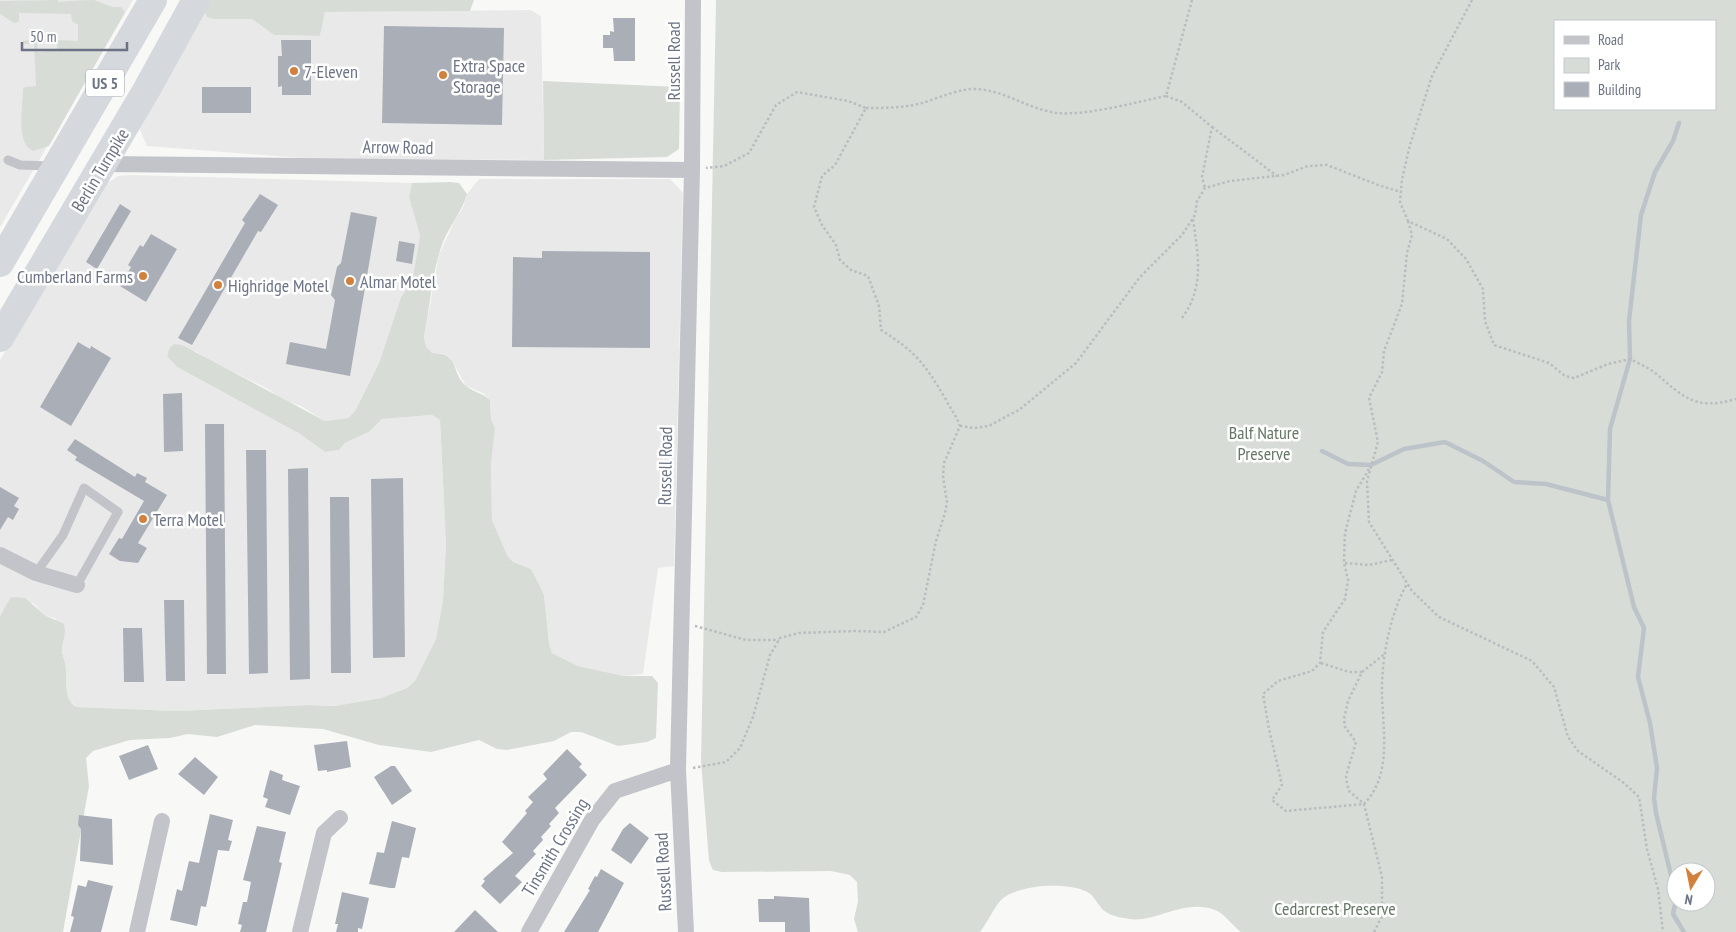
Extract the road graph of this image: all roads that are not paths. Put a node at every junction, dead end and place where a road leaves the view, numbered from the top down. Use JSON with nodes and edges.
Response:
{"nodes":[{"id":1,"x":153,"y":0,"type":"edge"},
{"id":2,"x":196,"y":0,"type":"edge"},
{"id":3,"x":693,"y":0,"type":"edge"},
{"id":4,"x":8,"y":160,"type":"dead end"},
{"id":5,"x":103,"y":164,"type":"junction"},
{"id":6,"x":57,"y":166,"type":"junction"},
{"id":7,"x":692,"y":170,"type":"junction"},
{"id":8,"x":0,"y":263,"type":"edge"},
{"id":9,"x":0,"y":338,"type":"edge"},
{"id":10,"x":0,"y":555,"type":"edge"},
{"id":11,"x":36,"y":574,"type":"junction"},
{"id":12,"x":77,"y":585,"type":"joint"},
{"id":13,"x":678,"y":770,"type":"junction"},
{"id":14,"x":340,"y":818,"type":"dead end"},
{"id":15,"x":162,"y":821,"type":"dead end"},
{"id":16,"x":137,"y":932,"type":"edge"},
{"id":17,"x":300,"y":932,"type":"edge"},
{"id":18,"x":530,"y":932,"type":"edge"},
{"id":19,"x":686,"y":932,"type":"edge"}],
"edges":[{"from":1,"to":6,"type":"highway","number":"US 5"},
{"from":2,"to":5,"type":"highway","name":"Berlin Turnpike","number":"US 5"},
{"from":3,"to":7,"type":"street","name":"Russell Road"},
{"from":4,"to":6,"type":"lane"},
{"from":5,"to":6,"type":"highway"},
{"from":5,"to":7,"type":"street","name":"Arrow Road"},
{"from":5,"to":9,"type":"highway","name":"Berlin Turnpike","number":"US 5"},
{"from":6,"to":8,"type":"highway","number":"US 5"},
{"from":7,"to":13,"type":"street","name":"Russell Road"},
{"from":10,"to":11,"type":"street"},
{"from":11,"to":12,"type":"street"},
{"from":11,"to":12,"type":"lane"},
{"from":13,"to":18,"type":"street","name":"Tinsmith Crossing"},
{"from":13,"to":19,"type":"street","name":"Russell Road"},
{"from":14,"to":17,"type":"street"},
{"from":15,"to":16,"type":"street"}]}
